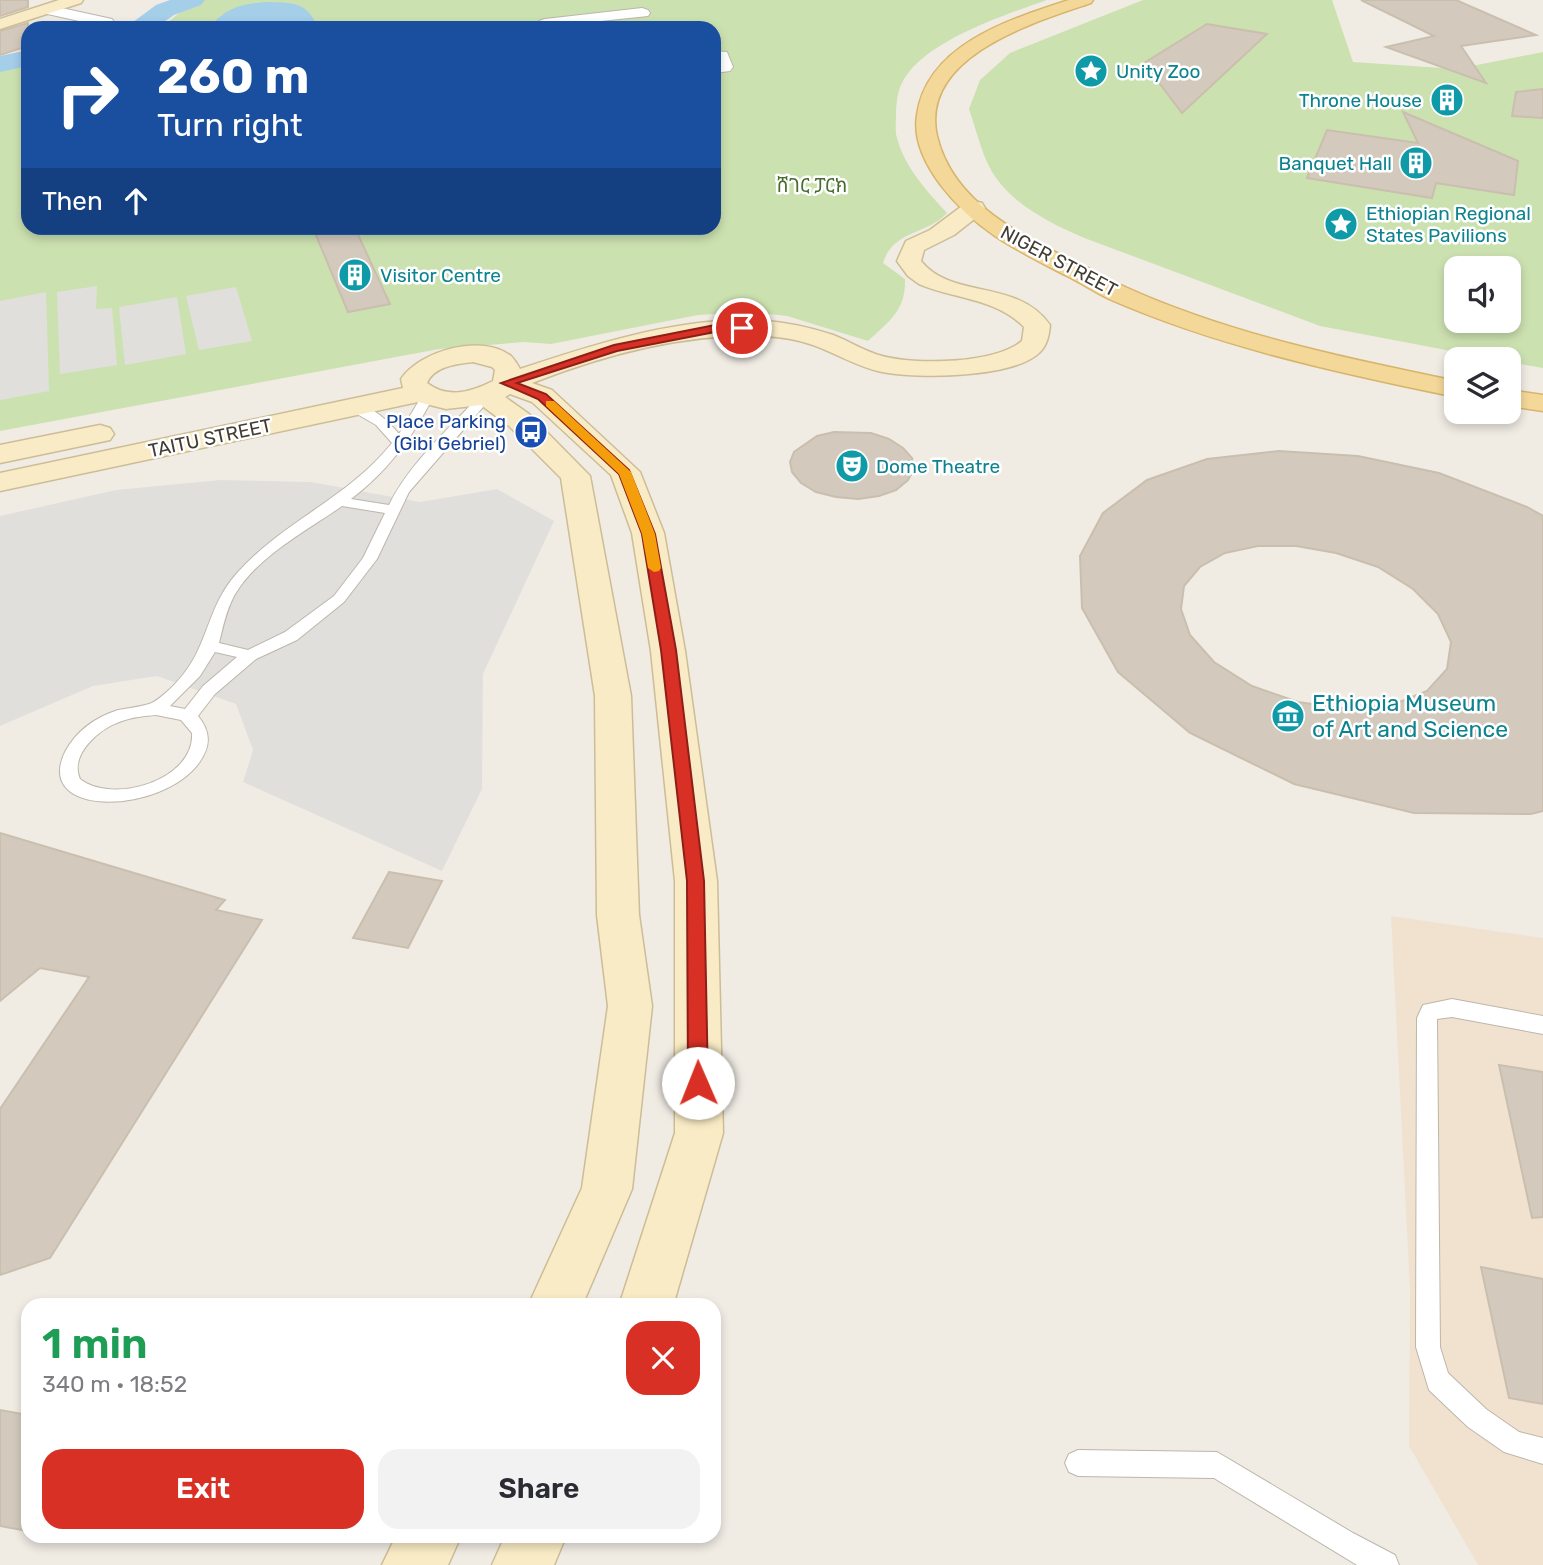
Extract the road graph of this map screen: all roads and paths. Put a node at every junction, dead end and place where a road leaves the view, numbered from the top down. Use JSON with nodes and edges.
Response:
{"nodes":[{"id":1,"x":75,"y":0,"type":"edge"},
{"id":2,"x":1085,"y":0,"type":"edge"},
{"id":3,"x":47,"y":10,"type":"junction"},
{"id":4,"x":101,"y":21,"type":"edge"},
{"id":5,"x":571,"y":21,"type":"edge"},
{"id":6,"x":633,"y":21,"type":"edge"},
{"id":7,"x":0,"y":24,"type":"edge"},
{"id":8,"x":974,"y":208,"type":"junction"},
{"id":9,"x":1004,"y":234,"type":"junction"},
{"id":10,"x":935,"y":239,"type":"junction"},
{"id":11,"x":494,"y":379,"type":"junction"},
{"id":12,"x":1444,"y":386,"type":"edge"},
{"id":13,"x":422,"y":387,"type":"junction"},
{"id":14,"x":1521,"y":400,"type":"edge"},
{"id":15,"x":1543,"y":403,"type":"edge"},
{"id":16,"x":356,"y":408,"type":"junction"},
{"id":17,"x":399,"y":444,"type":"junction"},
{"id":18,"x":0,"y":454,"type":"edge"},
{"id":19,"x":0,"y":482,"type":"edge"},
{"id":20,"x":340,"y":501,"type":"junction"},
{"id":21,"x":392,"y":510,"type":"junction"},
{"id":22,"x":210,"y":646,"type":"junction"},
{"id":23,"x":250,"y":655,"type":"junction"},
{"id":24,"x":156,"y":709,"type":"junction"},
{"id":25,"x":188,"y":717,"type":"junction"},
{"id":26,"x":1543,"y":1025,"type":"edge"},
{"id":27,"x":559,"y":1298,"type":"edge"},
{"id":28,"x":648,"y":1298,"type":"edge"},
{"id":29,"x":1543,"y":1451,"type":"edge"},
{"id":30,"x":1079,"y":1463,"type":"dead end"},
{"id":31,"x":427,"y":1543,"type":"edge"},
{"id":32,"x":533,"y":1543,"type":"edge"},
{"id":33,"x":413,"y":1565,"type":"edge"},
{"id":34,"x":523,"y":1565,"type":"edge"},
{"id":35,"x":1385,"y":1565,"type":"edge"}],
"edges":[{"from":1,"to":3,"type":"main road"},
{"from":2,"to":8,"type":"main road","name":"NIGER STREET"},
{"from":3,"to":4,"type":"street"},
{"from":3,"to":7,"type":"main road"},
{"from":5,"to":6,"type":"street"},
{"from":8,"to":9,"type":"main road","name":"NIGER STREET"},
{"from":8,"to":10,"type":"main road"},
{"from":9,"to":10,"type":"main road"},
{"from":9,"to":12,"type":"main road","name":"NIGER STREET"},
{"from":10,"to":11,"type":"main road"},
{"from":11,"to":13,"type":"main road"},
{"from":11,"to":13,"type":"main road"},
{"from":11,"to":21,"type":"lane"},
{"from":11,"to":27,"type":"main road"},
{"from":11,"to":28,"type":"main road"},
{"from":13,"to":16,"type":"main road","name":"TAITU STREET"},
{"from":13,"to":17,"type":"lane"},
{"from":13,"to":18,"type":"main road","name":"TAITU STREET"},
{"from":14,"to":15,"type":"main road"},
{"from":16,"to":17,"type":"lane"},
{"from":16,"to":19,"type":"main road","name":"TAITU STREET"},
{"from":17,"to":20,"type":"lane"},
{"from":20,"to":21,"type":"lane"},
{"from":20,"to":22,"type":"lane"},
{"from":21,"to":23,"type":"lane"},
{"from":22,"to":23,"type":"lane"},
{"from":22,"to":24,"type":"lane"},
{"from":23,"to":25,"type":"lane"},
{"from":24,"to":25,"type":"lane"},
{"from":24,"to":25,"type":"lane"},
{"from":26,"to":29,"type":"lane"},
{"from":30,"to":35,"type":"lane"},
{"from":31,"to":33,"type":"main road"},
{"from":32,"to":34,"type":"main road"}]}
